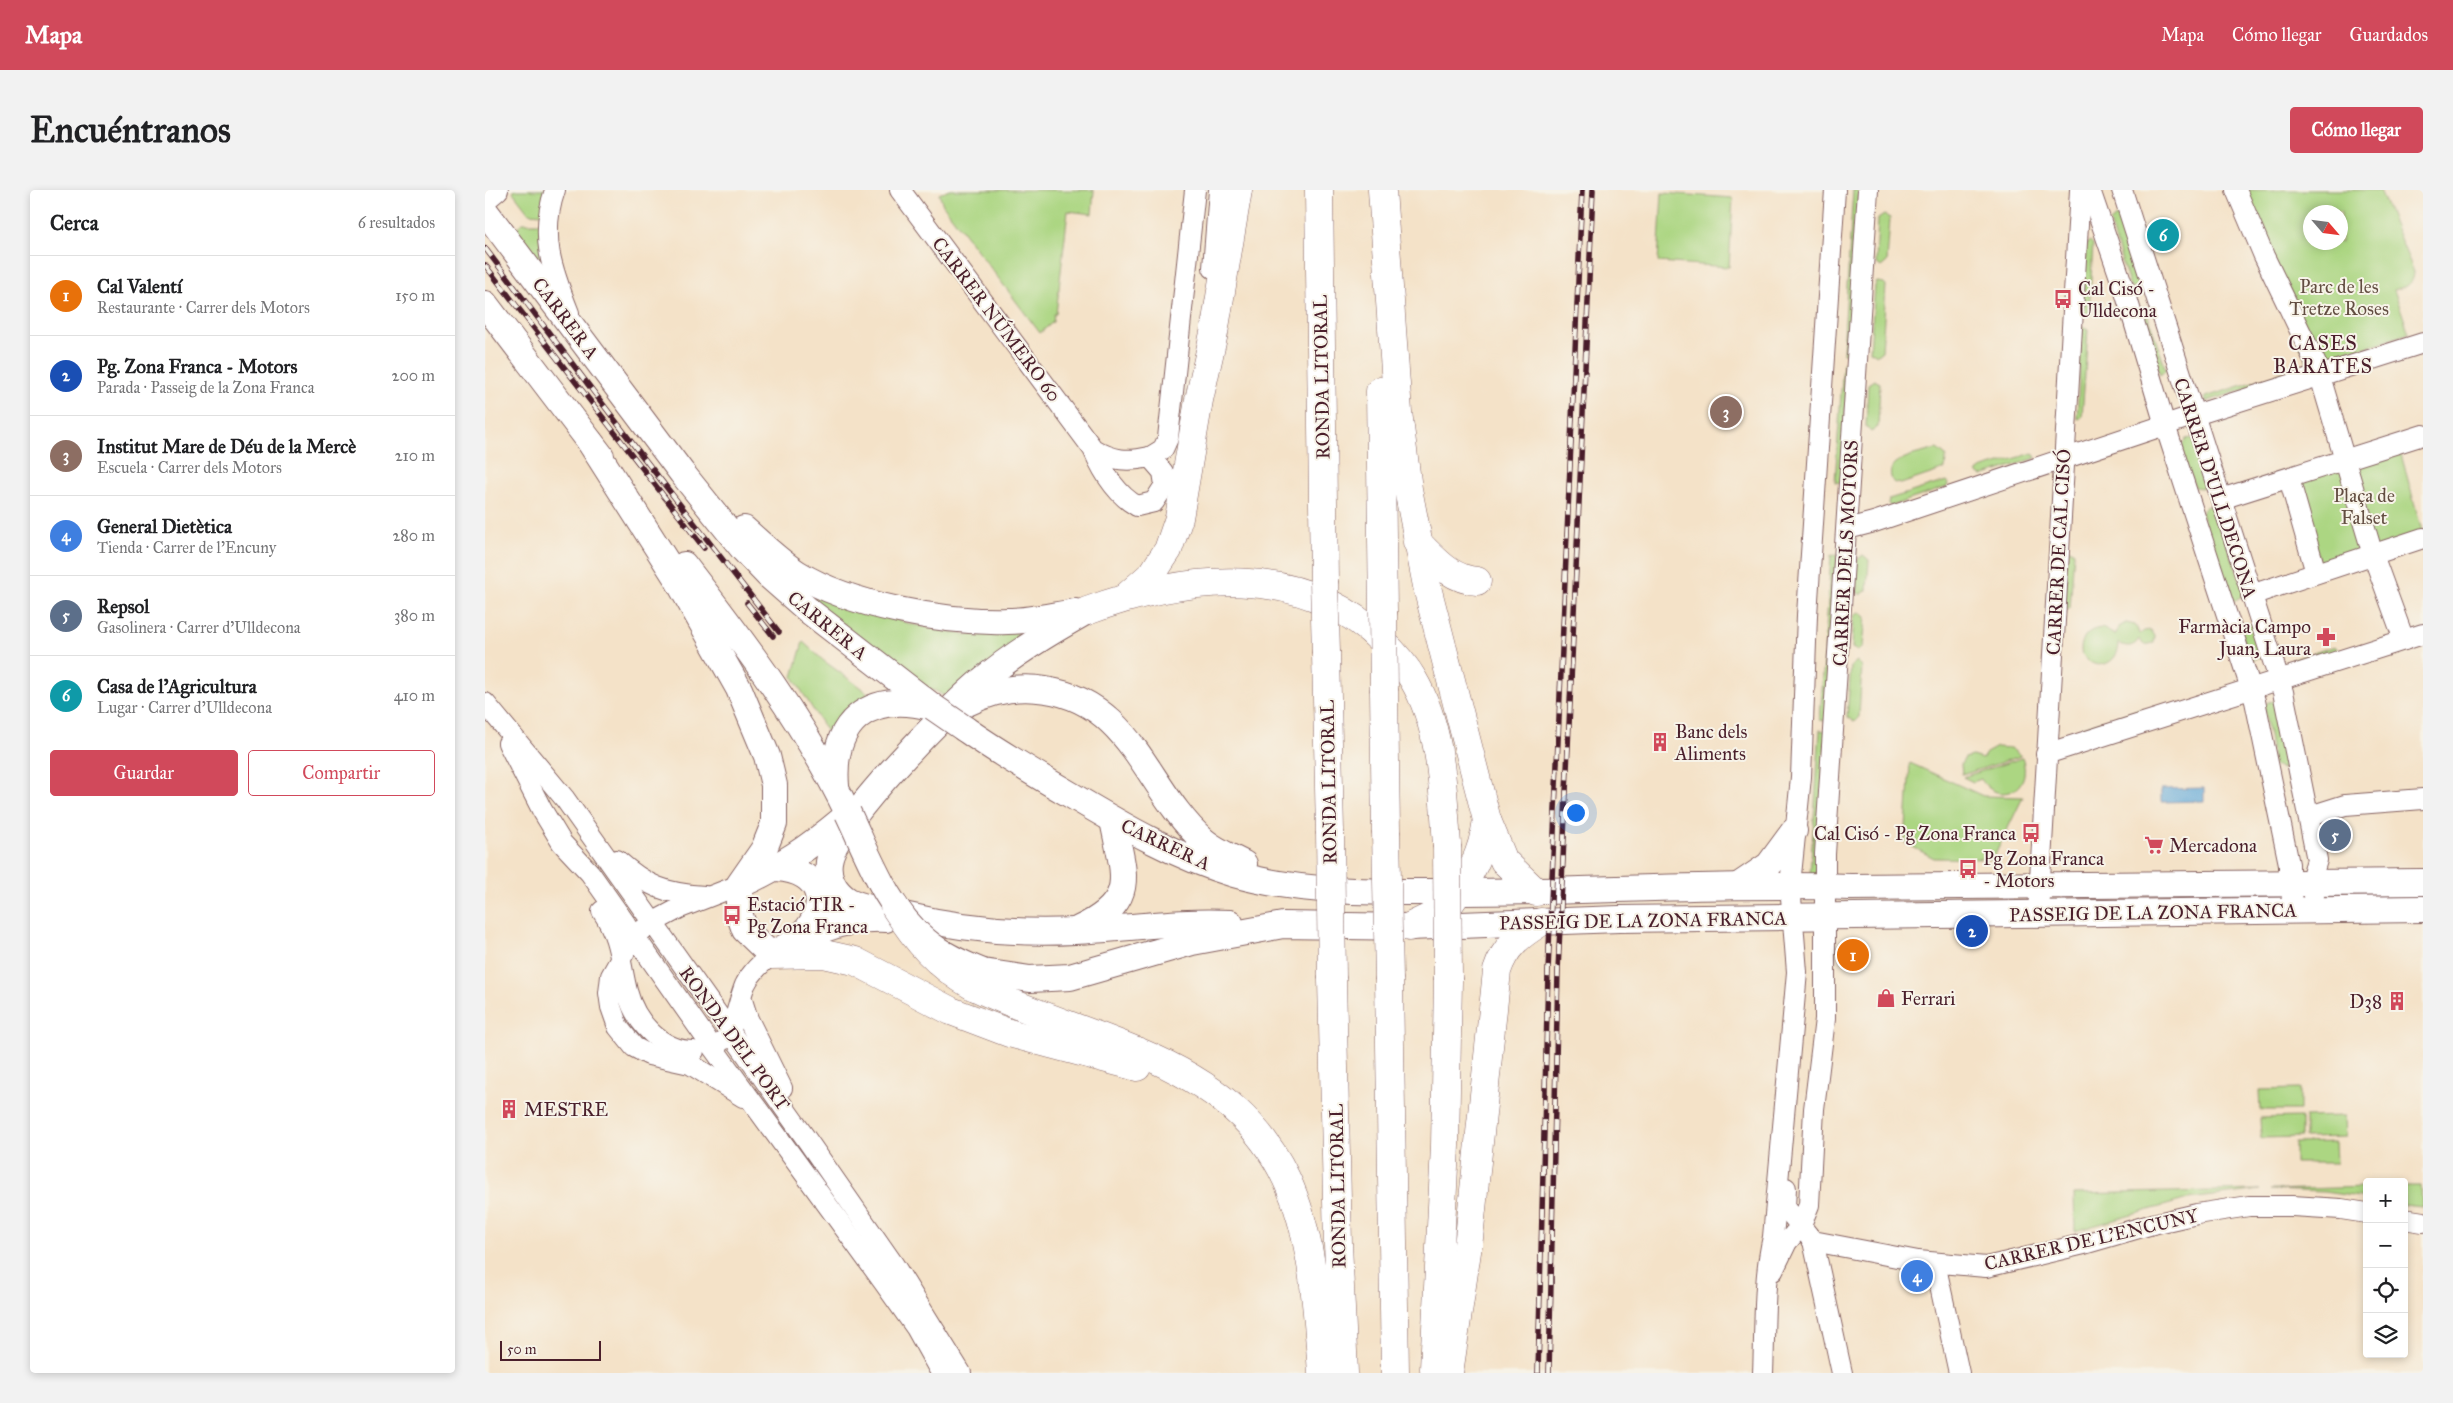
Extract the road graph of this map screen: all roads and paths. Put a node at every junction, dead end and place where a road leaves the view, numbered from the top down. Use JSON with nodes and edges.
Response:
{"nodes":[{"id":1,"x":498,"y":190,"type":"edge"},
{"id":2,"x":555,"y":190,"type":"edge"},
{"id":3,"x":900,"y":190,"type":"edge"},
{"id":4,"x":1195,"y":190,"type":"edge"},
{"id":5,"x":1219,"y":190,"type":"edge"},
{"id":6,"x":1238,"y":190,"type":"edge"},
{"id":7,"x":1319,"y":190,"type":"edge"},
{"id":8,"x":1381,"y":190,"type":"edge"},
{"id":9,"x":1835,"y":190,"type":"edge"},
{"id":10,"x":1868,"y":190,"type":"edge"},
{"id":11,"x":2080,"y":190,"type":"edge"},
{"id":12,"x":2235,"y":190,"type":"edge"},
{"id":13,"x":2123,"y":194,"type":"edge"},
{"id":14,"x":2093,"y":198,"type":"edge"},
{"id":15,"x":485,"y":201,"type":"edge"},
{"id":16,"x":485,"y":211,"type":"edge"},
{"id":17,"x":2154,"y":294,"type":"junction"},
{"id":18,"x":2127,"y":300,"type":"junction"},
{"id":19,"x":485,"y":304,"type":"edge"},
{"id":20,"x":575,"y":329,"type":"junction"},
{"id":21,"x":2423,"y":343,"type":"edge"},
{"id":22,"x":2321,"y":376,"type":"junction"},
{"id":23,"x":1199,"y":400,"type":"junction"},
{"id":24,"x":2181,"y":420,"type":"junction"},
{"id":25,"x":2423,"y":435,"type":"edge"},
{"id":26,"x":590,"y":442,"type":"junction"},
{"id":27,"x":1093,"y":449,"type":"junction"},
{"id":28,"x":1150,"y":457,"type":"junction"},
{"id":29,"x":2063,"y":458,"type":"junction"},
{"id":30,"x":2345,"y":460,"type":"junction"},
{"id":31,"x":682,"y":473,"type":"junction"},
{"id":32,"x":2289,"y":478,"type":"junction"},
{"id":33,"x":2221,"y":499,"type":"junction"},
{"id":34,"x":1847,"y":529,"type":"junction"},
{"id":35,"x":2423,"y":538,"type":"edge"},
{"id":36,"x":1417,"y":542,"type":"junction"},
{"id":37,"x":2373,"y":555,"type":"junction"},
{"id":38,"x":2316,"y":573,"type":"junction"},
{"id":39,"x":1477,"y":582,"type":"dead end"},
{"id":40,"x":2251,"y":595,"type":"junction"},
{"id":41,"x":1127,"y":596,"type":"junction"},
{"id":42,"x":1087,"y":611,"type":"junction"},
{"id":43,"x":2423,"y":634,"type":"edge"},
{"id":44,"x":2404,"y":640,"type":"junction"},
{"id":45,"x":2264,"y":685,"type":"junction"},
{"id":46,"x":489,"y":709,"type":"edge"},
{"id":47,"x":937,"y":714,"type":"junction"},
{"id":48,"x":2045,"y":754,"type":"junction"},
{"id":49,"x":835,"y":786,"type":"junction"},
{"id":50,"x":870,"y":797,"type":"junction"},
{"id":51,"x":2423,"y":799,"type":"edge"},
{"id":52,"x":2310,"y":816,"type":"junction"},
{"id":53,"x":1113,"y":820,"type":"junction"},
{"id":54,"x":1487,"y":820,"type":"junction"},
{"id":55,"x":1794,"y":831,"type":"junction"},
{"id":56,"x":595,"y":841,"type":"junction"},
{"id":57,"x":562,"y":843,"type":"junction"},
{"id":58,"x":777,"y":868,"type":"junction"},
{"id":59,"x":2301,"y":882,"type":"junction"},
{"id":60,"x":2423,"y":882,"type":"edge"},
{"id":61,"x":2038,"y":884,"type":"junction"},
{"id":62,"x":739,"y":885,"type":"junction"},
{"id":63,"x":1790,"y":885,"type":"junction"},
{"id":64,"x":1293,"y":886,"type":"junction"},
{"id":65,"x":1739,"y":886,"type":"junction"},
{"id":66,"x":1824,"y":886,"type":"junction"},
{"id":67,"x":1458,"y":892,"type":"junction"},
{"id":68,"x":1536,"y":892,"type":"junction"},
{"id":69,"x":710,"y":896,"type":"junction"},
{"id":70,"x":894,"y":906,"type":"joint"},
{"id":71,"x":2423,"y":909,"type":"edge"},
{"id":72,"x":2305,"y":910,"type":"junction"},
{"id":73,"x":2038,"y":913,"type":"junction"},
{"id":74,"x":1824,"y":916,"type":"junction"},
{"id":75,"x":1791,"y":917,"type":"junction"},
{"id":76,"x":921,"y":920,"type":"junction"},
{"id":77,"x":1541,"y":922,"type":"junction"},
{"id":78,"x":652,"y":923,"type":"junction"},
{"id":79,"x":1283,"y":925,"type":"junction"},
{"id":80,"x":1409,"y":927,"type":"junction"},
{"id":81,"x":1074,"y":931,"type":"junction"},
{"id":82,"x":633,"y":937,"type":"junction"},
{"id":83,"x":799,"y":938,"type":"junction"},
{"id":84,"x":621,"y":955,"type":"junction"},
{"id":85,"x":771,"y":955,"type":"junction"},
{"id":86,"x":978,"y":979,"type":"junction"},
{"id":87,"x":741,"y":997,"type":"junction"},
{"id":88,"x":730,"y":1031,"type":"junction"},
{"id":89,"x":713,"y":1048,"type":"junction"},
{"id":90,"x":1789,"y":1063,"type":"junction"},
{"id":91,"x":1817,"y":1080,"type":"junction"},
{"id":92,"x":1207,"y":1088,"type":"junction"},
{"id":93,"x":765,"y":1120,"type":"junction"},
{"id":94,"x":807,"y":1140,"type":"junction"},
{"id":95,"x":1779,"y":1169,"type":"junction"},
{"id":96,"x":2363,"y":1213,"type":"edge"},
{"id":97,"x":1392,"y":1220,"type":"junction"},
{"id":98,"x":2408,"y":1220,"type":"edge"},
{"id":99,"x":2423,"y":1222,"type":"edge"},
{"id":100,"x":1806,"y":1234,"type":"junction"},
{"id":101,"x":1935,"y":1262,"type":"junction"},
{"id":102,"x":1768,"y":1288,"type":"junction"},
{"id":103,"x":1341,"y":1329,"type":"junction"},
{"id":104,"x":941,"y":1373,"type":"edge"},
{"id":105,"x":961,"y":1373,"type":"edge"},
{"id":106,"x":1322,"y":1373,"type":"edge"},
{"id":107,"x":1340,"y":1373,"type":"edge"},
{"id":108,"x":1344,"y":1373,"type":"edge"},
{"id":109,"x":1395,"y":1373,"type":"edge"},
{"id":110,"x":1408,"y":1373,"type":"edge"},
{"id":111,"x":1434,"y":1373,"type":"edge"},
{"id":112,"x":1449,"y":1373,"type":"edge"},
{"id":113,"x":1763,"y":1373,"type":"edge"},
{"id":114,"x":1843,"y":1373,"type":"edge"},
{"id":115,"x":1959,"y":1373,"type":"edge"}],
"edges":[{"from":1,"to":15,"type":"street"},
{"from":2,"to":20,"type":"street"},
{"from":3,"to":27,"type":"street","name":"CARRER NÚMERO 60"},
{"from":4,"to":28,"type":"street"},
{"from":5,"to":23,"type":"street"},
{"from":6,"to":23,"type":"highway"},
{"from":7,"to":103,"type":"highway","name":"RONDA LITORAL","bridge":true},
{"from":8,"to":36,"type":"highway"},
{"from":8,"to":97,"type":"highway","bridge":true},
{"from":9,"to":55,"type":"street","name":"CARRER DELS MOTORS"},
{"from":10,"to":34,"type":"street","name":"CARRER DELS MOTORS"},
{"from":11,"to":29,"type":"street","name":"CARRER DE CAL CISÓ"},
{"from":12,"to":22,"type":"street"},
{"from":13,"to":14,"type":"street","name":"CARRER D'ULLDECONA"},
{"from":13,"to":17,"type":"street","name":"CARRER D'ULLDECONA"},
{"from":14,"to":18,"type":"street","name":"CARRER D'ULLDECONA"},
{"from":16,"to":20,"type":"main road","name":"CARRER A"},
{"from":17,"to":18,"type":"street"},
{"from":17,"to":24,"type":"street","name":"CARRER D'ULLDECONA"},
{"from":18,"to":24,"type":"street","name":"CARRER D'ULLDECONA"},
{"from":19,"to":26,"type":"main road"},
{"from":20,"to":31,"type":"main road","name":"CARRER A"},
{"from":21,"to":22,"type":"street"},
{"from":22,"to":24,"type":"street"},
{"from":22,"to":30,"type":"street"},
{"from":23,"to":41,"type":"highway"},
{"from":24,"to":29,"type":"street"},
{"from":24,"to":33,"type":"street","name":"CARRER D'ULLDECONA"},
{"from":24,"to":45,"type":"street","name":"CARRER D'ULLDECONA"},
{"from":25,"to":30,"type":"street"},
{"from":26,"to":49,"type":"main road"},
{"from":26,"to":62,"type":"main road"},
{"from":27,"to":28,"type":"street"},
{"from":27,"to":28,"type":"street","name":"CARRER NÚMERO 60"},
{"from":29,"to":34,"type":"street"},
{"from":29,"to":48,"type":"street","name":"CARRER DE CAL CISÓ"},
{"from":30,"to":32,"type":"street"},
{"from":30,"to":37,"type":"street"},
{"from":31,"to":42,"type":"main road"},
{"from":31,"to":47,"type":"main road","name":"CARRER A"},
{"from":32,"to":33,"type":"street"},
{"from":32,"to":38,"type":"street"},
{"from":33,"to":40,"type":"street","name":"CARRER D'ULLDECONA"},
{"from":34,"to":66,"type":"street","name":"CARRER DELS MOTORS"},
{"from":35,"to":37,"type":"street"},
{"from":36,"to":39,"type":"highway"},
{"from":36,"to":54,"type":"highway"},
{"from":37,"to":38,"type":"street"},
{"from":37,"to":44,"type":"street"},
{"from":38,"to":40,"type":"street"},
{"from":40,"to":45,"type":"street","name":"CARRER D'ULLDECONA"},
{"from":41,"to":42,"type":"highway"},
{"from":41,"to":111,"type":"highway","bridge":true},
{"from":42,"to":47,"type":"main road"},
{"from":43,"to":44,"type":"street"},
{"from":44,"to":45,"type":"street"},
{"from":45,"to":48,"type":"street"},
{"from":45,"to":52,"type":"street","name":"CARRER D'ULLDECONA"},
{"from":45,"to":59,"type":"street","name":"CARRER D'ULLDECONA"},
{"from":46,"to":56,"type":"street","name":"RONDA DEL PORT"},
{"from":46,"to":57,"type":"street","name":"RONDA DEL PORT"},
{"from":47,"to":49,"type":"main road"},
{"from":47,"to":50,"type":"main road"},
{"from":47,"to":53,"type":"main road","name":"CARRER A","bridge":true},
{"from":47,"to":64,"type":"main road"},
{"from":48,"to":61,"type":"street","name":"CARRER DE CAL CISÓ"},
{"from":49,"to":70,"type":"main road","bridge":true},
{"from":50,"to":58,"type":"main road"},
{"from":50,"to":76,"type":"main road"},
{"from":51,"to":52,"type":"street"},
{"from":52,"to":59,"type":"street","name":"CARRER D'ULLDECONA"},
{"from":53,"to":64,"type":"main road","name":"CARRER A"},
{"from":53,"to":81,"type":"main road"},
{"from":54,"to":67,"type":"highway"},
{"from":54,"to":68,"type":"highway"},
{"from":55,"to":63,"type":"street","name":"CARRER DELS MOTORS"},
{"from":55,"to":65,"type":"main road"},
{"from":56,"to":69,"type":"street"},
{"from":56,"to":78,"type":"street","name":"RONDA DEL PORT"},
{"from":57,"to":82,"type":"street","name":"RONDA DEL PORT"},
{"from":57,"to":84,"type":"street"},
{"from":58,"to":62,"type":"main road"},
{"from":58,"to":83,"type":"main road"},
{"from":59,"to":60,"type":"main road","name":"PASSEIG DE LA ZONA FRANCA"},
{"from":59,"to":61,"type":"main road","name":"PASSEIG DE LA ZONA FRANCA"},
{"from":59,"to":72,"type":"street","name":"CARRER D'ULLDECONA"},
{"from":61,"to":66,"type":"main road","name":"PASSEIG DE LA ZONA FRANCA"},
{"from":61,"to":73,"type":"street","name":"CARRER DE CAL CISÓ"},
{"from":62,"to":69,"type":"street"},
{"from":62,"to":85,"type":"main road"},
{"from":63,"to":65,"type":"main road","name":"PASSEIG DE LA ZONA FRANCA"},
{"from":63,"to":66,"type":"main road","name":"PASSEIG DE LA ZONA FRANCA"},
{"from":63,"to":75,"type":"street","name":"CARRER DELS MOTORS"},
{"from":64,"to":67,"type":"main road","name":"PASSEIG DE LA ZONA FRANCA"},
{"from":65,"to":68,"type":"main road","name":"PASSEIG DE LA ZONA FRANCA"},
{"from":66,"to":74,"type":"street","name":"CARRER DELS MOTORS"},
{"from":67,"to":68,"type":"main road","name":"PASSEIG DE LA ZONA FRANCA"},
{"from":67,"to":80,"type":"highway"},
{"from":69,"to":78,"type":"street"},
{"from":70,"to":86,"type":"highway","bridge":true},
{"from":71,"to":72,"type":"main road","name":"PASSEIG DE LA ZONA FRANCA"},
{"from":72,"to":73,"type":"main road","name":"PASSEIG DE LA ZONA FRANCA"},
{"from":73,"to":74,"type":"main road","name":"PASSEIG DE LA ZONA FRANCA"},
{"from":74,"to":75,"type":"main road","name":"PASSEIG DE LA ZONA FRANCA"},
{"from":74,"to":91,"type":"street","name":"CARRER DELS MOTORS"},
{"from":75,"to":77,"type":"main road","name":"PASSEIG DE LA ZONA FRANCA"},
{"from":75,"to":90,"type":"street","name":"CARRER DELS MOTORS"},
{"from":76,"to":81,"type":"main road"},
{"from":76,"to":83,"type":"main road"},
{"from":77,"to":80,"type":"main road","name":"PASSEIG DE LA ZONA FRANCA"},
{"from":77,"to":112,"type":"highway"},
{"from":78,"to":82,"type":"street"},
{"from":78,"to":88,"type":"street","name":"RONDA DEL PORT"},
{"from":79,"to":80,"type":"main road","name":"PASSEIG DE LA ZONA FRANCA"},
{"from":79,"to":81,"type":"main road"},
{"from":79,"to":86,"type":"main road","name":"PASSEIG DE LA ZONA FRANCA"},
{"from":82,"to":84,"type":"street"},
{"from":82,"to":89,"type":"street","name":"RONDA DEL PORT"},
{"from":83,"to":85,"type":"main road"},
{"from":84,"to":89,"type":"street"},
{"from":84,"to":93,"type":"street"},
{"from":85,"to":87,"type":"street"},
{"from":85,"to":92,"type":"highway"},
{"from":86,"to":92,"type":"highway"},
{"from":87,"to":88,"type":"street"},
{"from":87,"to":94,"type":"street"},
{"from":88,"to":89,"type":"street"},
{"from":88,"to":94,"type":"street","name":"RONDA DEL PORT"},
{"from":89,"to":93,"type":"street","name":"RONDA DEL PORT"},
{"from":90,"to":91,"type":"street"},
{"from":90,"to":95,"type":"street"},
{"from":91,"to":100,"type":"street"},
{"from":92,"to":106,"type":"highway"},
{"from":93,"to":104,"type":"street","name":"RONDA DEL PORT"},
{"from":94,"to":105,"type":"street","name":"RONDA DEL PORT"},
{"from":95,"to":100,"type":"street"},
{"from":95,"to":102,"type":"street"},
{"from":96,"to":101,"type":"street","name":"CARRER DE L'ENCUNY"},
{"from":97,"to":109,"type":"highway"},
{"from":97,"to":110,"type":"highway"},
{"from":98,"to":99,"type":"street"},
{"from":100,"to":101,"type":"street","name":"CARRER DE L'ENCUNY"},
{"from":100,"to":102,"type":"street"},
{"from":100,"to":114,"type":"street"},
{"from":101,"to":115,"type":"street"},
{"from":102,"to":113,"type":"street"},
{"from":103,"to":107,"type":"highway"},
{"from":103,"to":108,"type":"highway","name":"RONDA LITORAL"}]}
